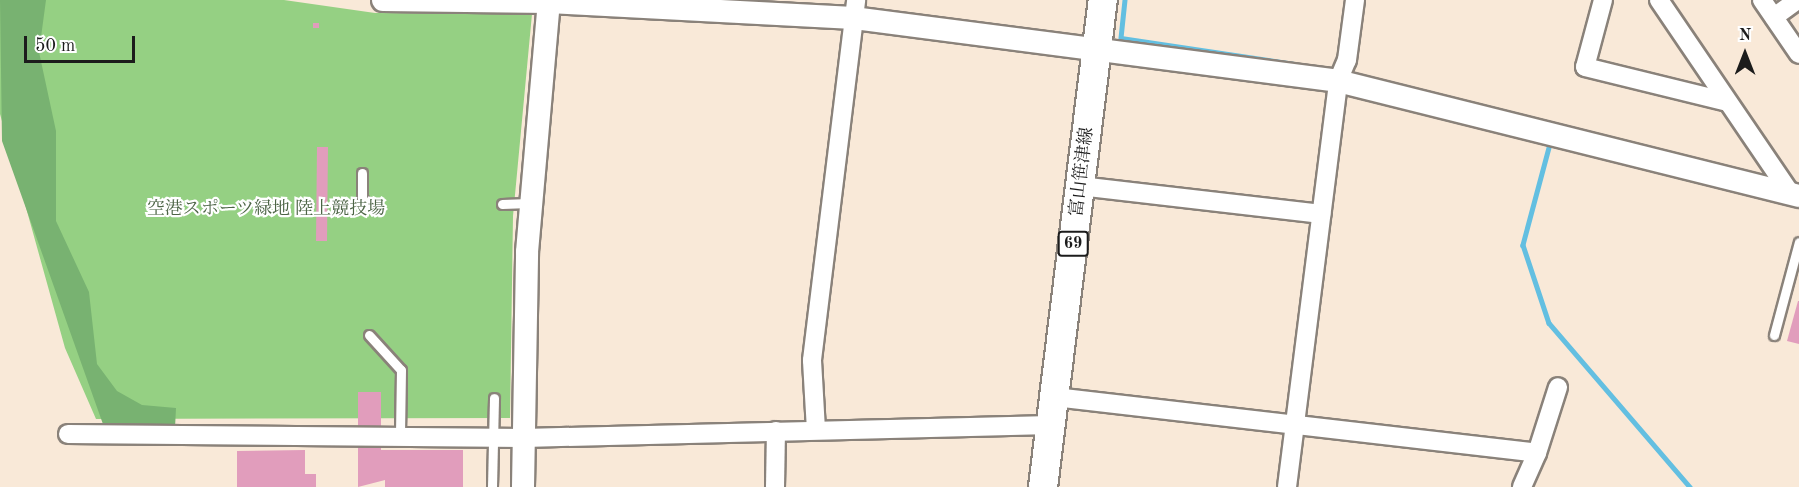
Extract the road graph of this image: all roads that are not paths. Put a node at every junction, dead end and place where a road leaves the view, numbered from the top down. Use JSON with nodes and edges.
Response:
{"nodes":[{"id":1,"x":383,"y":0,"type":"edge"},
{"id":2,"x":1103,"y":0,"type":"edge"},
{"id":3,"x":1355,"y":0,"type":"edge"},
{"id":4,"x":1603,"y":0,"type":"edge"},
{"id":5,"x":1659,"y":0,"type":"edge"},
{"id":6,"x":1762,"y":0,"type":"edge"},
{"id":7,"x":1797,"y":0,"type":"edge"},
{"id":8,"x":549,"y":1,"type":"edge"},
{"id":9,"x":855,"y":9,"type":"edge"},
{"id":10,"x":1774,"y":17,"type":"junction"},
{"id":11,"x":1096,"y":50,"type":"junction"},
{"id":12,"x":1799,"y":54,"type":"edge"},
{"id":13,"x":1338,"y":81,"type":"junction"},
{"id":14,"x":1727,"y":102,"type":"junction"},
{"id":15,"x":362,"y":173,"type":"dead end"},
{"id":16,"x":1080,"y":186,"type":"junction"},
{"id":17,"x":1795,"y":195,"type":"edge"},
{"id":18,"x":529,"y":203,"type":"junction"},
{"id":19,"x":502,"y":204,"type":"dead end"},
{"id":20,"x":369,"y":207,"type":"dead end"},
{"id":21,"x":1321,"y":214,"type":"junction"},
{"id":22,"x":1799,"y":242,"type":"edge"},
{"id":23,"x":369,"y":335,"type":"dead end"},
{"id":24,"x":1774,"y":335,"type":"dead end"},
{"id":25,"x":1558,"y":387,"type":"dead end"},
{"id":26,"x":1055,"y":397,"type":"junction"},
{"id":27,"x":494,"y":398,"type":"dead end"},
{"id":28,"x":1051,"y":425,"type":"junction"},
{"id":29,"x":1295,"y":425,"type":"junction"},
{"id":30,"x":816,"y":430,"type":"junction"},
{"id":31,"x":776,"y":431,"type":"junction"},
{"id":32,"x":68,"y":434,"type":"dead end"},
{"id":33,"x":400,"y":437,"type":"junction"},
{"id":34,"x":492,"y":437,"type":"junction"},
{"id":35,"x":524,"y":438,"type":"junction"},
{"id":36,"x":1537,"y":453,"type":"junction"},
{"id":37,"x":492,"y":487,"type":"edge"},
{"id":38,"x":523,"y":487,"type":"edge"},
{"id":39,"x":775,"y":487,"type":"edge"},
{"id":40,"x":1043,"y":487,"type":"edge"},
{"id":41,"x":1287,"y":487,"type":"edge"},
{"id":42,"x":1521,"y":487,"type":"edge"}],
"edges":[{"from":1,"to":8,"type":"street"},
{"from":2,"to":11,"type":"main road","name":"富山笹津線","number":"69"},
{"from":3,"to":13,"type":"street"},
{"from":4,"to":14,"type":"street"},
{"from":5,"to":14,"type":"street"},
{"from":6,"to":10,"type":"street"},
{"from":7,"to":10,"type":"street"},
{"from":8,"to":9,"type":"street"},
{"from":8,"to":18,"type":"street"},
{"from":9,"to":11,"type":"street"},
{"from":9,"to":30,"type":"street"},
{"from":10,"to":12,"type":"street"},
{"from":11,"to":13,"type":"street"},
{"from":11,"to":16,"type":"main road","name":"富山笹津線","number":"69"},
{"from":13,"to":17,"type":"street"},
{"from":13,"to":21,"type":"street"},
{"from":14,"to":17,"type":"street"},
{"from":15,"to":20,"type":"lane"},
{"from":16,"to":21,"type":"street"},
{"from":16,"to":26,"type":"main road","name":"富山笹津線","number":"69"},
{"from":18,"to":19,"type":"lane"},
{"from":18,"to":35,"type":"street"},
{"from":21,"to":29,"type":"street"},
{"from":22,"to":24,"type":"lane"},
{"from":23,"to":33,"type":"lane"},
{"from":25,"to":36,"type":"street"},
{"from":26,"to":28,"type":"main road","name":"富山笹津線","number":"69"},
{"from":26,"to":29,"type":"street"},
{"from":27,"to":34,"type":"lane"},
{"from":28,"to":30,"type":"street"},
{"from":28,"to":40,"type":"main road","name":"富山笹津線","number":"69"},
{"from":29,"to":36,"type":"street"},
{"from":29,"to":41,"type":"street"},
{"from":30,"to":31,"type":"street"},
{"from":31,"to":35,"type":"street"},
{"from":31,"to":39,"type":"street"},
{"from":32,"to":33,"type":"street"},
{"from":33,"to":34,"type":"street"},
{"from":34,"to":35,"type":"street"},
{"from":34,"to":37,"type":"lane"},
{"from":35,"to":38,"type":"street"},
{"from":36,"to":42,"type":"street"}]}
